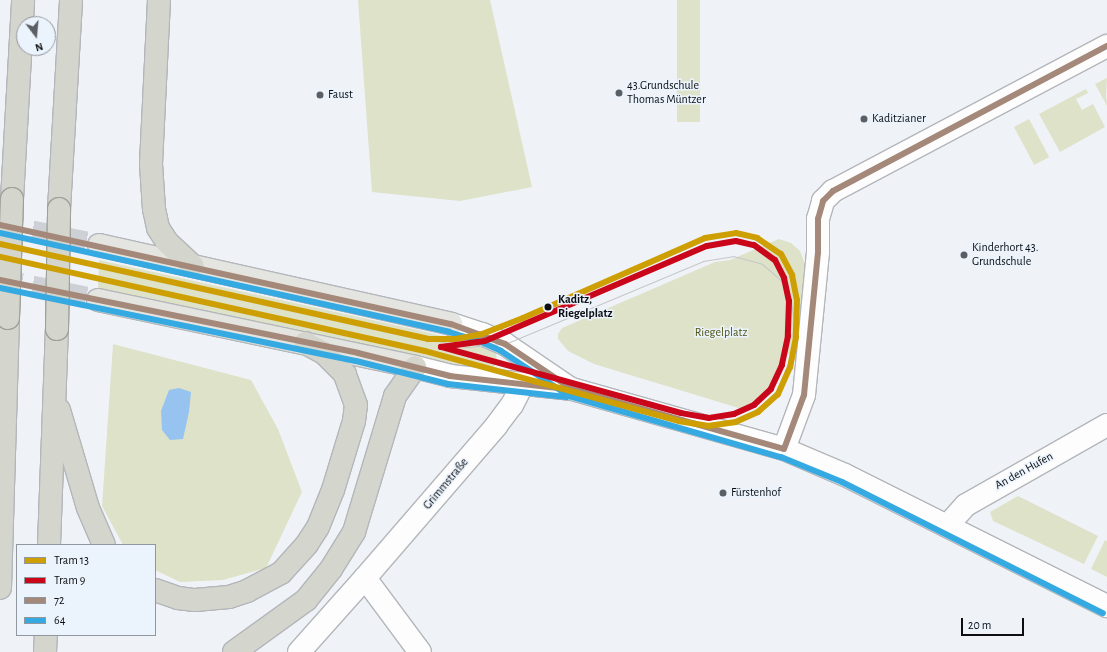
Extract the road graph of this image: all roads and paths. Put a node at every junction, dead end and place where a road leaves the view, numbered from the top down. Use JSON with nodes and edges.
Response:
{"nodes":[{"id":1,"x":23,"y":0,"type":"edge"},
{"id":2,"x":71,"y":0,"type":"edge"},
{"id":3,"x":159,"y":0,"type":"edge"},
{"id":4,"x":1107,"y":46,"type":"edge"},
{"id":5,"x":100,"y":245,"type":"tunnel mouth"},
{"id":6,"x":193,"y":266,"type":"junction"},
{"id":7,"x":98,"y":300,"type":"tunnel mouth"},
{"id":8,"x":452,"y":324,"type":"joint"},
{"id":9,"x":305,"y":343,"type":"junction"},
{"id":10,"x":415,"y":367,"type":"junction"},
{"id":11,"x":522,"y":385,"type":"junction"},
{"id":12,"x":572,"y":389,"type":"junction"},
{"id":13,"x":54,"y":392,"type":"junction"},
{"id":14,"x":1107,"y":425,"type":"edge"},
{"id":15,"x":784,"y":449,"type":"junction"},
{"id":16,"x":947,"y":526,"type":"junction"},
{"id":17,"x":49,"y":544,"type":"edge"},
{"id":18,"x":104,"y":544,"type":"edge"},
{"id":19,"x":365,"y":578,"type":"junction"},
{"id":20,"x":0,"y":588,"type":"edge"},
{"id":21,"x":156,"y":590,"type":"edge"},
{"id":22,"x":1107,"y":606,"type":"edge"},
{"id":23,"x":46,"y":636,"type":"edge"},
{"id":24,"x":45,"y":652,"type":"edge"},
{"id":25,"x":234,"y":652,"type":"edge"},
{"id":26,"x":299,"y":652,"type":"edge"},
{"id":27,"x":420,"y":652,"type":"edge"}],
"edges":[{"from":1,"to":20,"type":"highway","bridge":true},
{"from":2,"to":13,"type":"highway","bridge":true},
{"from":3,"to":6,"type":"highway"},
{"from":4,"to":15,"type":"street"},
{"from":5,"to":6,"type":"main road"},
{"from":6,"to":8,"type":"main road"},
{"from":7,"to":9,"type":"main road"},
{"from":8,"to":12,"type":"street"},
{"from":9,"to":10,"type":"main road"},
{"from":9,"to":21,"type":"highway"},
{"from":10,"to":11,"type":"street"},
{"from":10,"to":25,"type":"highway"},
{"from":11,"to":12,"type":"street"},
{"from":11,"to":19,"type":"street","name":"Grimmstraße"},
{"from":12,"to":15,"type":"street"},
{"from":13,"to":17,"type":"highway"},
{"from":13,"to":18,"type":"highway"},
{"from":14,"to":16,"type":"street","name":"An den Hufen"},
{"from":15,"to":16,"type":"street"},
{"from":16,"to":22,"type":"street"},
{"from":19,"to":26,"type":"street","name":"Grimmstraße"},
{"from":19,"to":27,"type":"street"},
{"from":23,"to":24,"type":"highway"}]}
